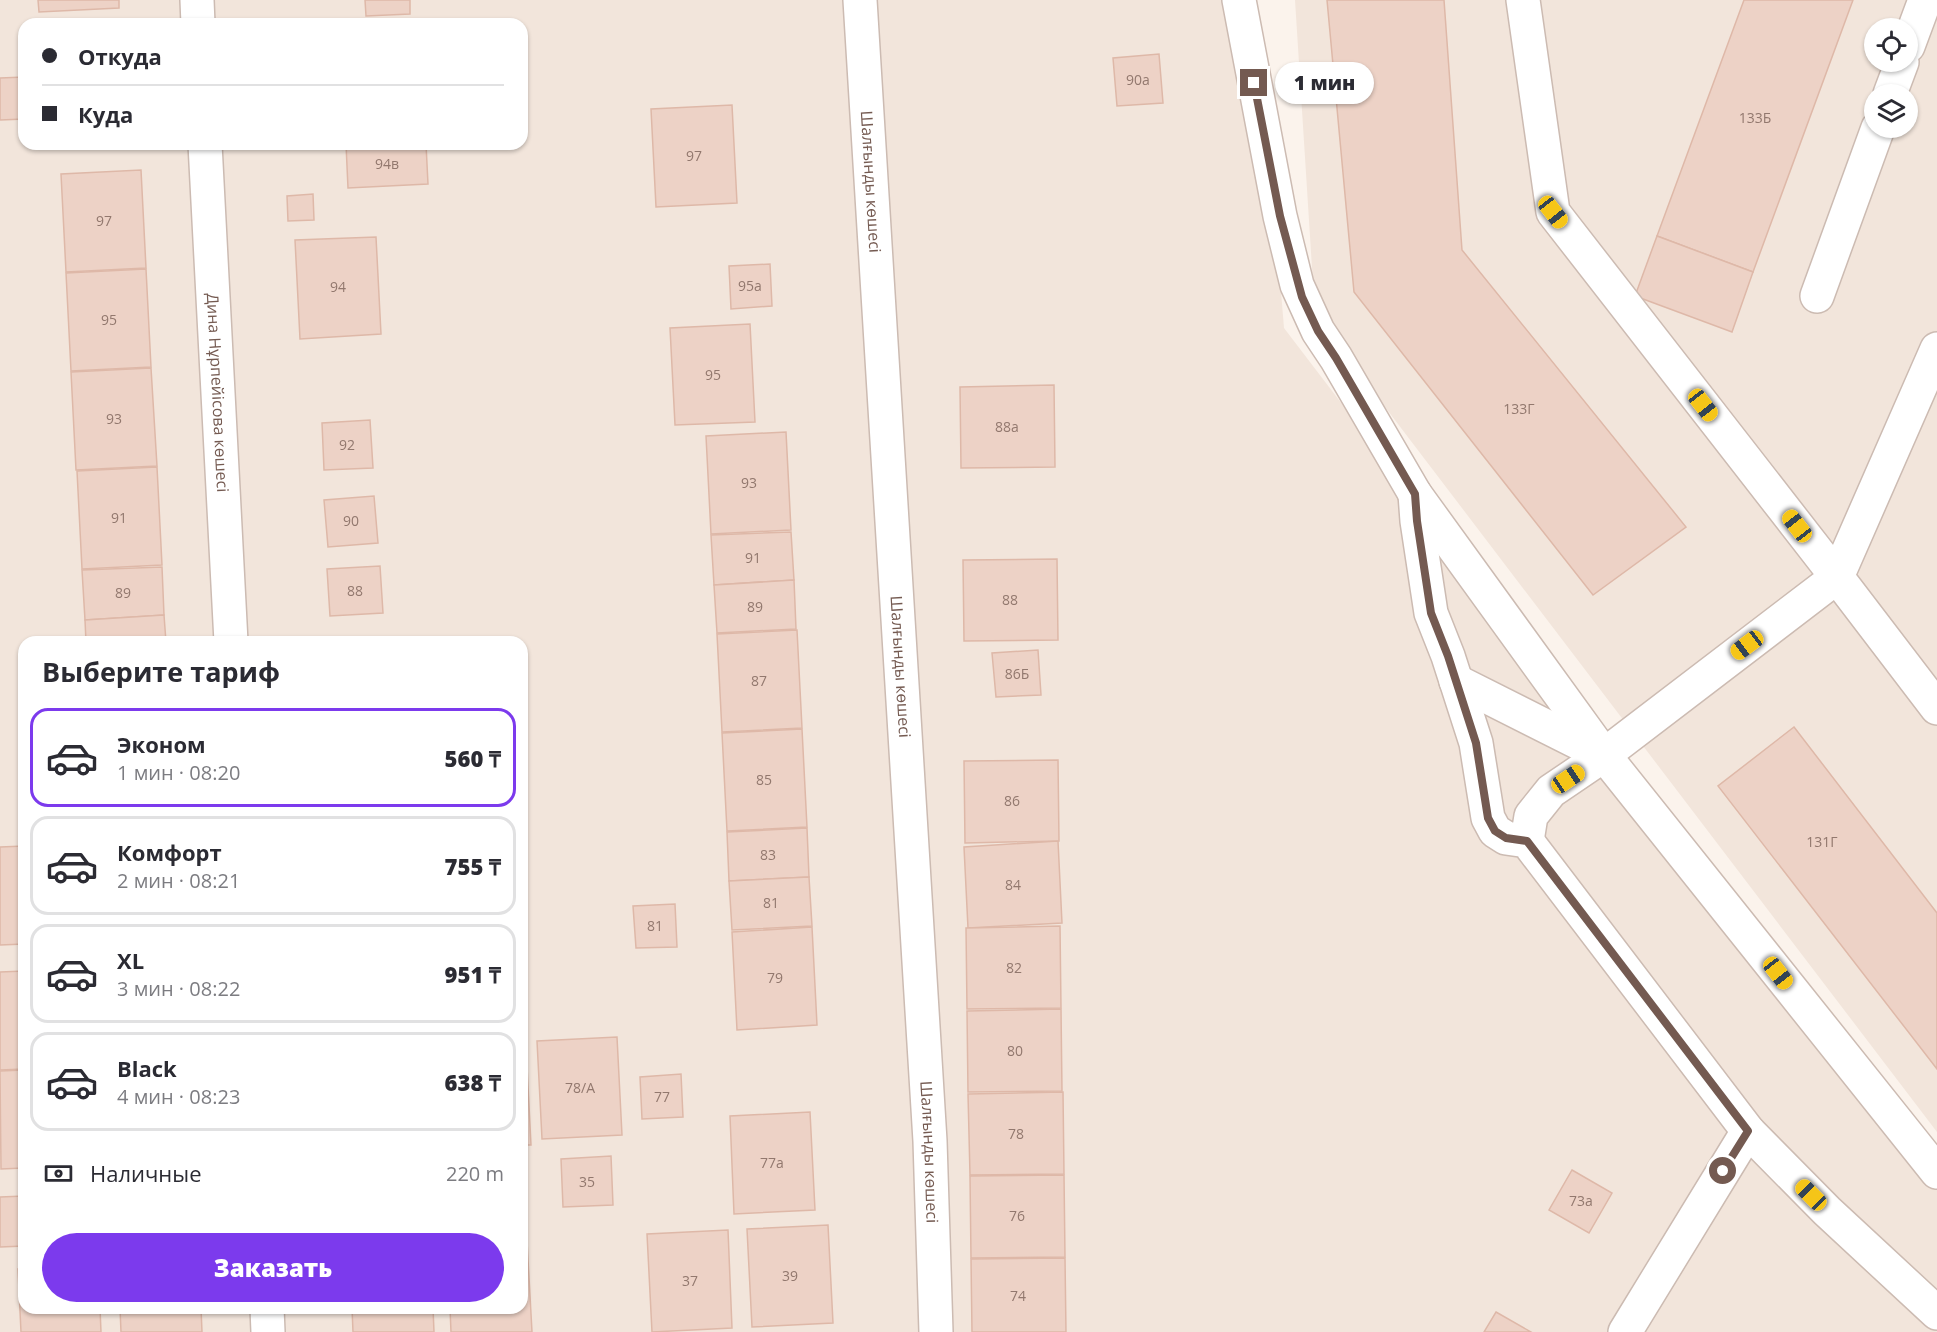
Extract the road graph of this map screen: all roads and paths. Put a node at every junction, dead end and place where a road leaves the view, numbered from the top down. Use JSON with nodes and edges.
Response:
{"nodes":[{"id":1,"x":197,"y":0,"type":"edge"},
{"id":2,"x":860,"y":0,"type":"edge"},
{"id":3,"x":1239,"y":0,"type":"edge"},
{"id":4,"x":1523,"y":0,"type":"edge"},
{"id":5,"x":1925,"y":0,"type":"edge"},
{"id":6,"x":198,"y":18,"type":"edge"},
{"id":7,"x":1918,"y":19,"type":"edge"},
{"id":8,"x":1874,"y":138,"type":"edge"},
{"id":9,"x":205,"y":150,"type":"edge"},
{"id":10,"x":1817,"y":296,"type":"dead end"},
{"id":11,"x":1937,"y":349,"type":"edge"},
{"id":12,"x":1415,"y":494,"type":"junction"},
{"id":13,"x":1837,"y":577,"type":"junction"},
{"id":14,"x":231,"y":636,"type":"edge"},
{"id":15,"x":1456,"y":681,"type":"junction"},
{"id":16,"x":1933,"y":695,"type":"edge"},
{"id":17,"x":1604,"y":755,"type":"junction"},
{"id":18,"x":1527,"y":841,"type":"junction"},
{"id":19,"x":1748,"y":1131,"type":"junction"},
{"id":20,"x":1937,"y":1172,"type":"edge"},
{"id":21,"x":1937,"y":1313,"type":"edge"},
{"id":22,"x":267,"y":1314,"type":"edge"},
{"id":23,"x":268,"y":1332,"type":"edge"},
{"id":24,"x":936,"y":1332,"type":"edge"},
{"id":25,"x":1625,"y":1332,"type":"edge"}],
"edges":[{"from":1,"to":6,"type":"street"},
{"from":2,"to":24,"type":"street","name":"Шалғынды көшесі"},
{"from":3,"to":12,"type":"street"},
{"from":4,"to":13,"type":"street"},
{"from":5,"to":7,"type":"street"},
{"from":8,"to":10,"type":"street"},
{"from":9,"to":14,"type":"street","name":"Дина Нұрпейісова көшесі"},
{"from":11,"to":13,"type":"street"},
{"from":12,"to":15,"type":"street"},
{"from":12,"to":17,"type":"street"},
{"from":13,"to":16,"type":"street"},
{"from":13,"to":17,"type":"street"},
{"from":15,"to":17,"type":"street"},
{"from":15,"to":18,"type":"street"},
{"from":17,"to":18,"type":"street"},
{"from":17,"to":20,"type":"street"},
{"from":18,"to":19,"type":"street"},
{"from":19,"to":21,"type":"street"},
{"from":19,"to":25,"type":"street"},
{"from":22,"to":23,"type":"street"}]}
